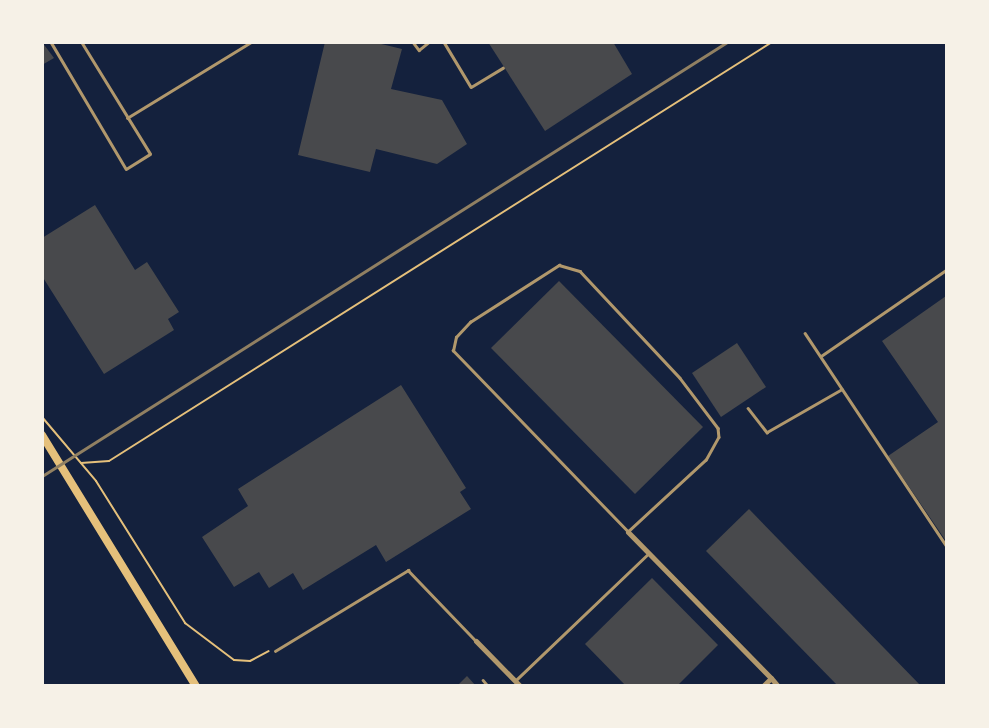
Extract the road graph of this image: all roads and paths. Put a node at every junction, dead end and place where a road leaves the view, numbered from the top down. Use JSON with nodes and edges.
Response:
{"nodes":[{"id":1,"x":51,"y":42,"type":"edge"},
{"id":2,"x":80,"y":42,"type":"edge"},
{"id":3,"x":251,"y":42,"type":"edge"},
{"id":4,"x":413,"y":42,"type":"edge"},
{"id":5,"x":428,"y":42,"type":"edge"},
{"id":6,"x":444,"y":42,"type":"edge"},
{"id":7,"x":772,"y":42,"type":"edge"},
{"id":8,"x":503,"y":68,"type":"dead end"},
{"id":9,"x":127,"y":118,"type":"junction"},
{"id":10,"x":946,"y":270,"type":"edge"},
{"id":11,"x":805,"y":333,"type":"dead end"},
{"id":12,"x":820,"y":356,"type":"junction"},
{"id":13,"x":842,"y":389,"type":"junction"},
{"id":14,"x":748,"y":408,"type":"dead end"},
{"id":15,"x":42,"y":417,"type":"edge"},
{"id":16,"x":42,"y":434,"type":"edge"},
{"id":17,"x":81,"y":463,"type":"junction"},
{"id":18,"x":628,"y":532,"type":"junction"},
{"id":19,"x":946,"y":545,"type":"edge"},
{"id":20,"x":649,"y":553,"type":"junction"},
{"id":21,"x":476,"y":641,"type":"joint"},
{"id":22,"x":275,"y":651,"type":"joint"},
{"id":23,"x":771,"y":678,"type":"junction"},
{"id":24,"x":482,"y":680,"type":"dead end"},
{"id":25,"x":515,"y":681,"type":"junction"},
{"id":26,"x":196,"y":686,"type":"edge"},
{"id":27,"x":488,"y":686,"type":"edge"},
{"id":28,"x":520,"y":686,"type":"edge"},
{"id":29,"x":763,"y":686,"type":"edge"},
{"id":30,"x":778,"y":686,"type":"edge"}],
"edges":[{"from":1,"to":9,"type":"lane"},
{"from":2,"to":9,"type":"lane"},
{"from":3,"to":9,"type":"lane"},
{"from":4,"to":5,"type":"lane"},
{"from":6,"to":8,"type":"lane"},
{"from":7,"to":17,"type":"path"},
{"from":10,"to":12,"type":"lane"},
{"from":11,"to":12,"type":"lane"},
{"from":12,"to":13,"type":"lane"},
{"from":13,"to":14,"type":"lane"},
{"from":13,"to":19,"type":"lane"},
{"from":15,"to":17,"type":"path"},
{"from":16,"to":26,"type":"main road"},
{"from":17,"to":22,"type":"path"},
{"from":18,"to":18,"type":"lane"},
{"from":18,"to":20,"type":"street"},
{"from":20,"to":23,"type":"street"},
{"from":20,"to":25,"type":"lane"},
{"from":21,"to":22,"type":"lane"},
{"from":21,"to":25,"type":"street"},
{"from":23,"to":29,"type":"street"},
{"from":23,"to":30,"type":"street"},
{"from":24,"to":27,"type":"lane"},
{"from":25,"to":28,"type":"street"}]}
